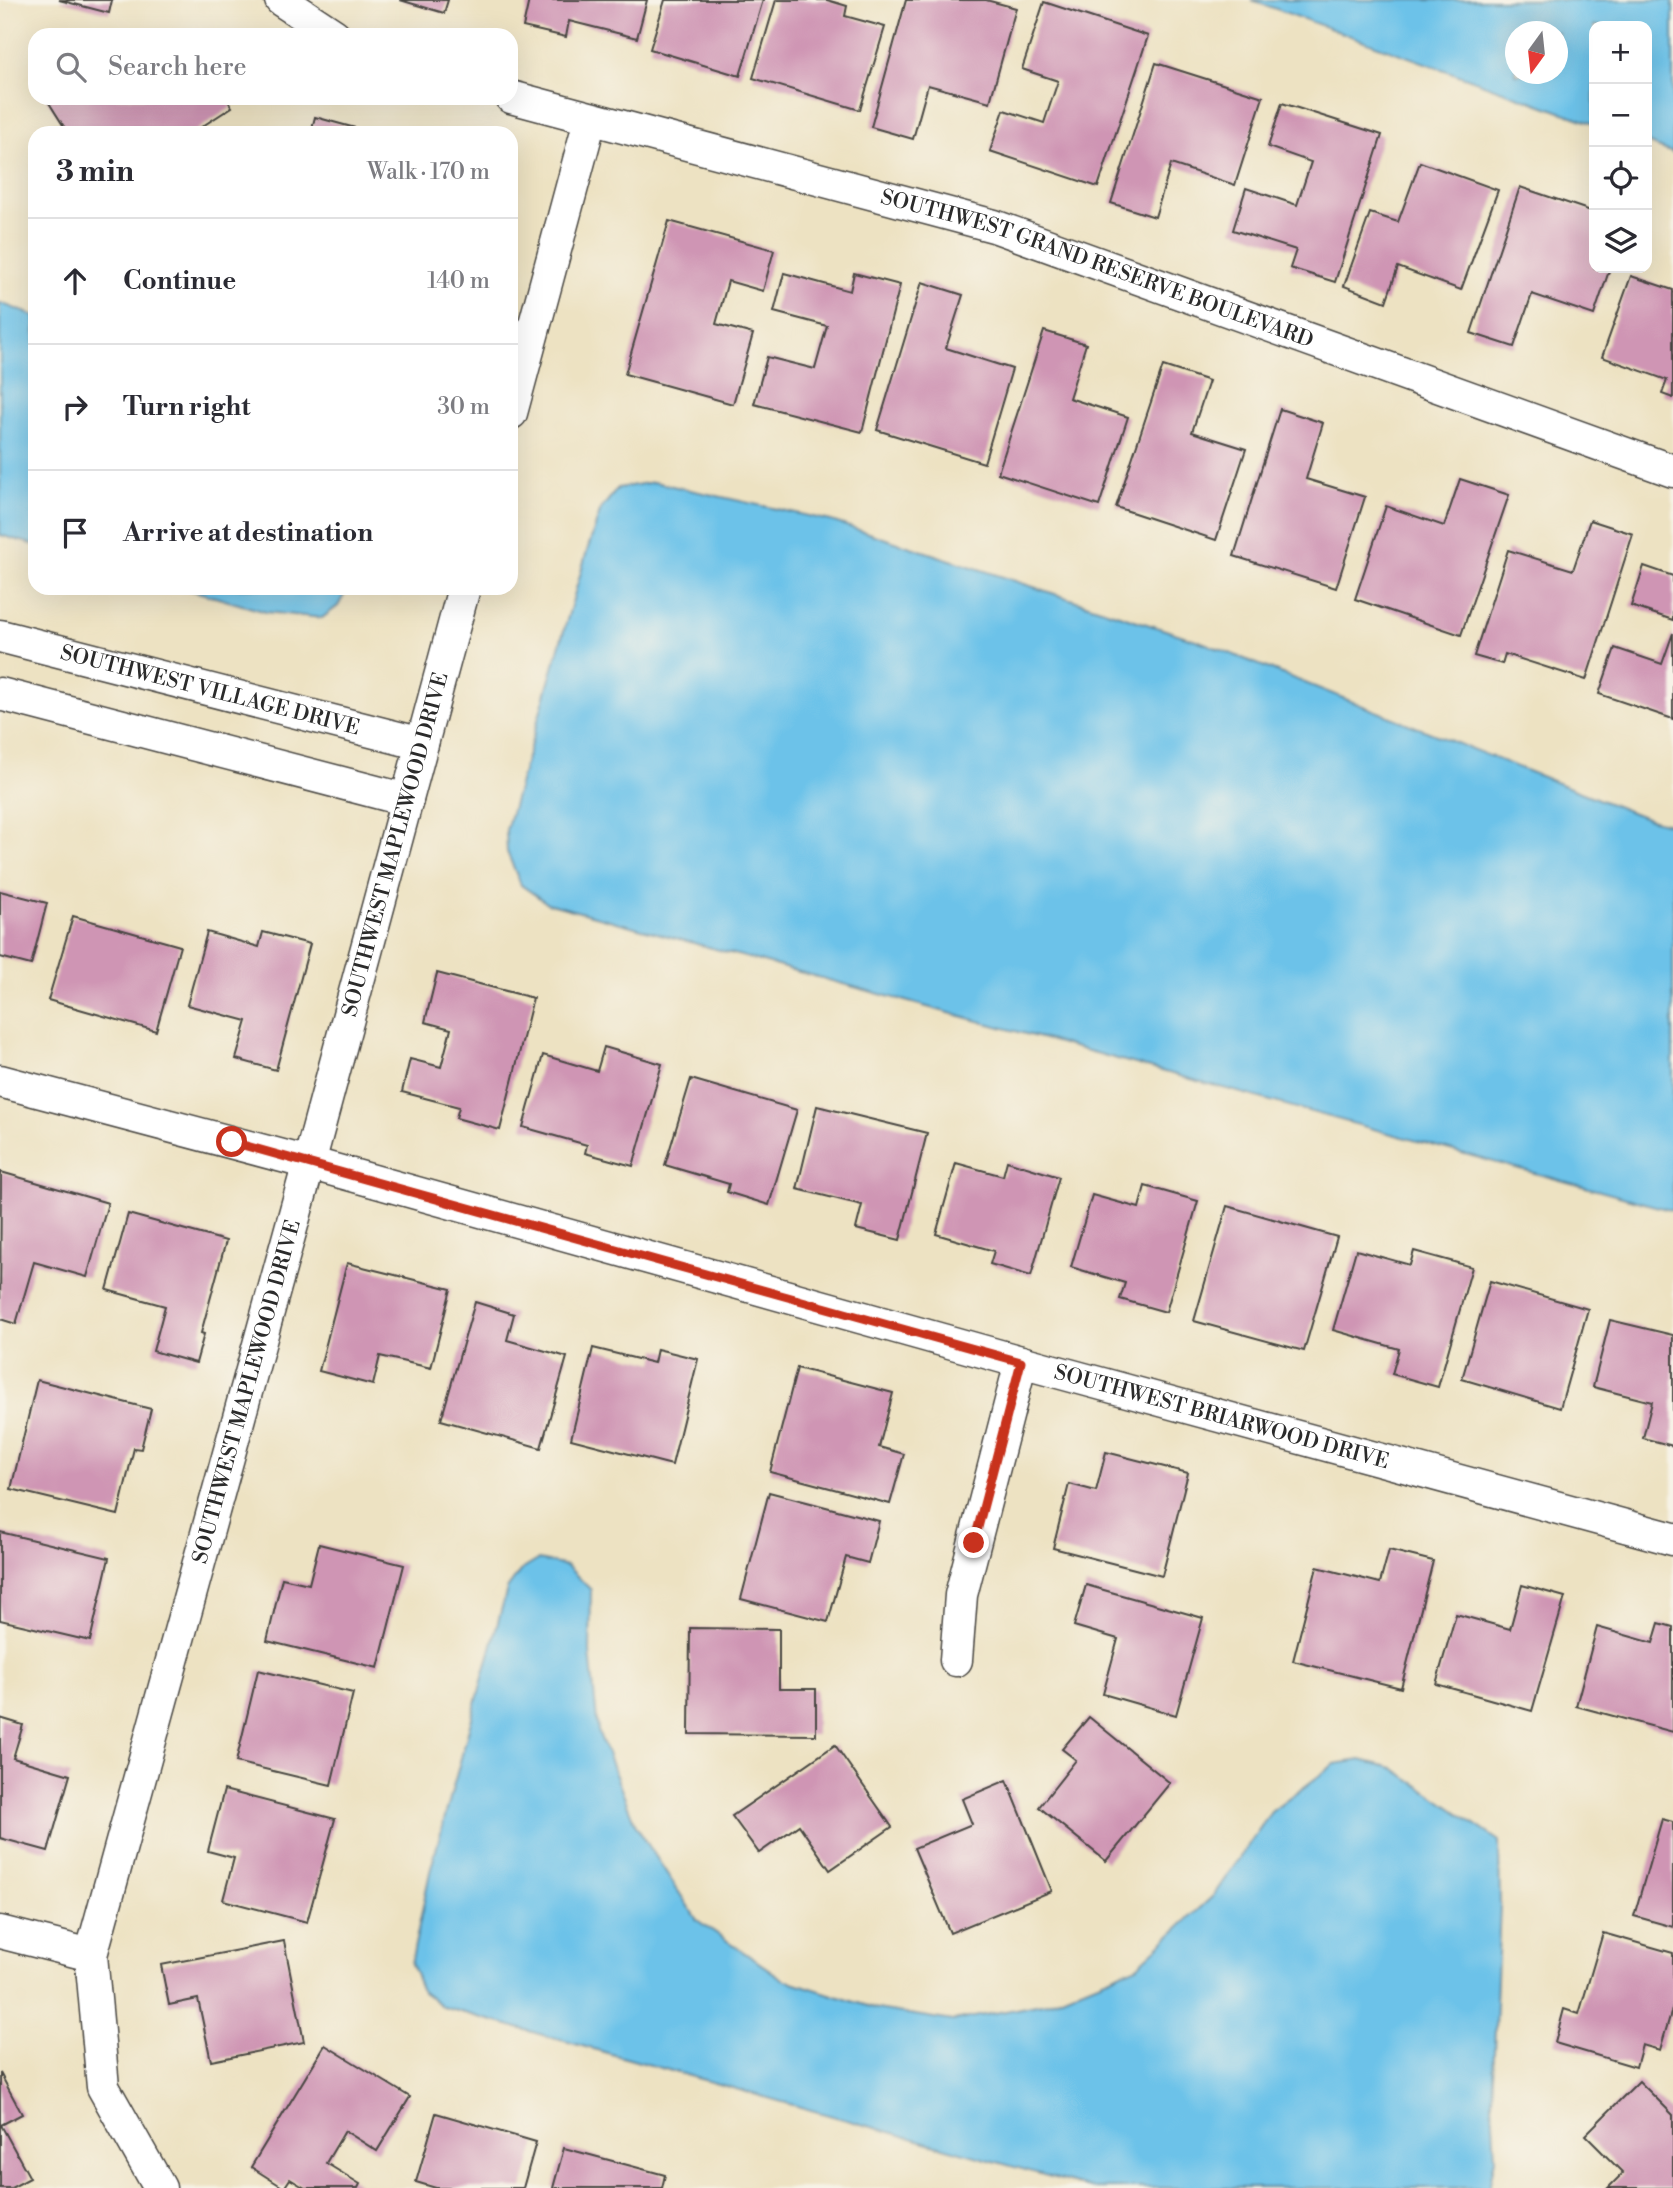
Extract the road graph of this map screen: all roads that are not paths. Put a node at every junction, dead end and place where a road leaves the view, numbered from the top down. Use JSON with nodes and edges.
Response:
{"nodes":[{"id":1,"x":281,"y":0,"type":"edge"},
{"id":2,"x":323,"y":28,"type":"edge"},
{"id":3,"x":518,"y":99,"type":"edge"},
{"id":4,"x":590,"y":120,"type":"junction"},
{"id":5,"x":518,"y":387,"type":"edge"},
{"id":6,"x":1673,"y":471,"type":"edge"},
{"id":7,"x":462,"y":595,"type":"edge"},
{"id":8,"x":0,"y":636,"type":"edge"},
{"id":9,"x":0,"y":694,"type":"edge"},
{"id":10,"x":422,"y":744,"type":"junction"},
{"id":11,"x":407,"y":800,"type":"junction"},
{"id":12,"x":0,"y":1081,"type":"edge"},
{"id":13,"x":309,"y":1163,"type":"junction"},
{"id":14,"x":1021,"y":1362,"type":"junction"},
{"id":15,"x":1673,"y":1539,"type":"edge"},
{"id":16,"x":956,"y":1660,"type":"dead end"},
{"id":17,"x":0,"y":1932,"type":"edge"},
{"id":18,"x":91,"y":1955,"type":"junction"},
{"id":19,"x":160,"y":2188,"type":"edge"}],
"edges":[{"from":1,"to":2,"type":"street"},
{"from":3,"to":4,"type":"street","name":"SOUTHWEST GRAND RESERVE BOULEVARD"},
{"from":4,"to":5,"type":"street"},
{"from":4,"to":6,"type":"street","name":"SOUTHWEST GRAND RESERVE BOULEVARD"},
{"from":7,"to":10,"type":"street","name":"SOUTHWEST MAPLEWOOD DRIVE"},
{"from":8,"to":10,"type":"street","name":"SOUTHWEST VILLAGE DRIVE"},
{"from":9,"to":11,"type":"street"},
{"from":10,"to":11,"type":"street","name":"SOUTHWEST MAPLEWOOD DRIVE"},
{"from":11,"to":13,"type":"street","name":"SOUTHWEST MAPLEWOOD DRIVE"},
{"from":12,"to":13,"type":"street","name":"SOUTHWEST BRIARWOOD DRIVE"},
{"from":13,"to":14,"type":"street","name":"SOUTHWEST BRIARWOOD DRIVE"},
{"from":13,"to":18,"type":"street","name":"SOUTHWEST MAPLEWOOD DRIVE"},
{"from":14,"to":15,"type":"street","name":"SOUTHWEST BRIARWOOD DRIVE"},
{"from":14,"to":16,"type":"street"},
{"from":17,"to":18,"type":"street"},
{"from":18,"to":19,"type":"street","name":"SOUTHWEST MAPLEWOOD DRIVE"}]}
